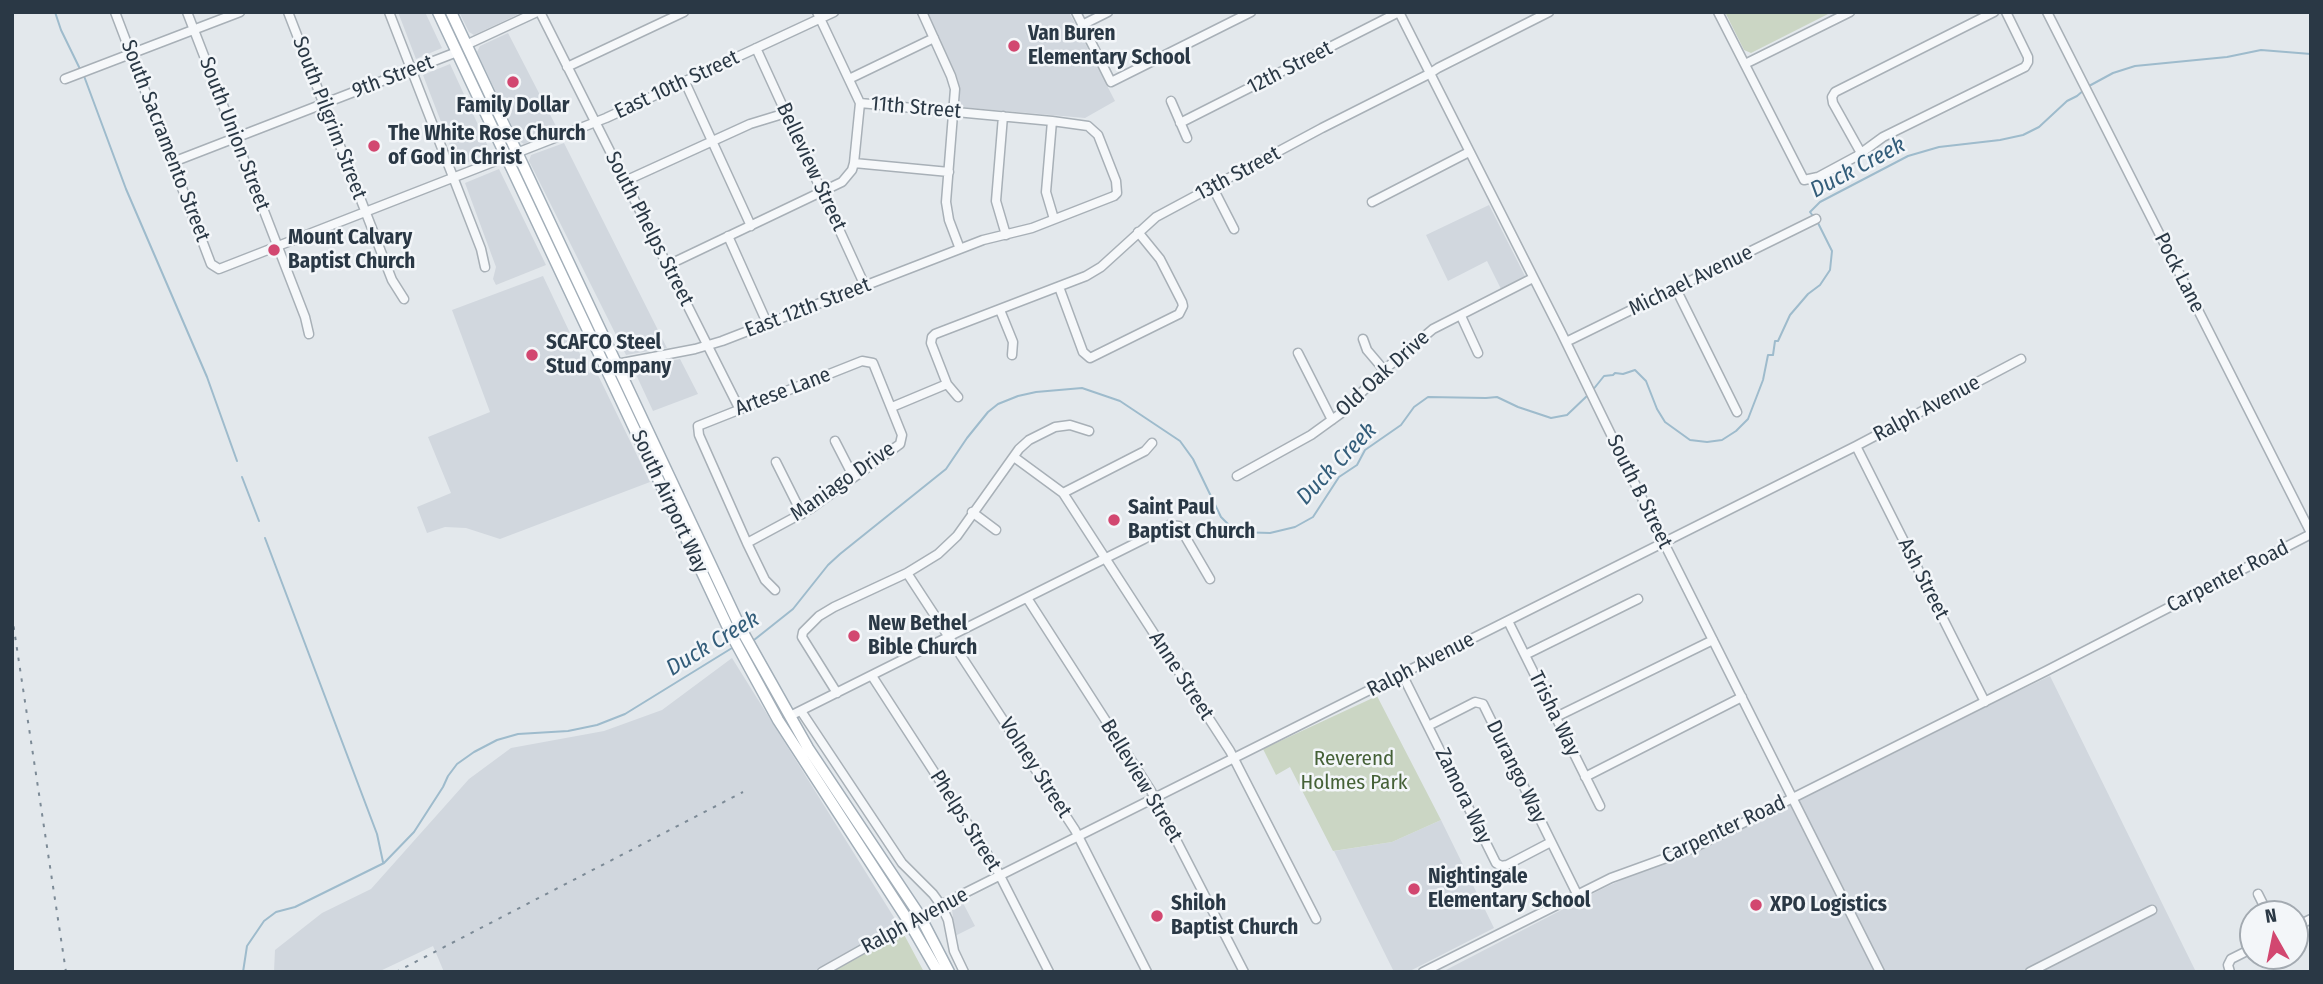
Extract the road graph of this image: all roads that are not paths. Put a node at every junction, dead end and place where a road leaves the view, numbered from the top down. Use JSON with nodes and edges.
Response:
{"nodes":[{"id":1,"x":116,"y":12,"type":"edge"},
{"id":2,"x":187,"y":12,"type":"edge"},
{"id":3,"x":240,"y":12,"type":"edge"},
{"id":4,"x":288,"y":12,"type":"edge"},
{"id":5,"x":389,"y":12,"type":"edge"},
{"id":6,"x":438,"y":12,"type":"edge"},
{"id":7,"x":451,"y":12,"type":"edge"},
{"id":8,"x":538,"y":12,"type":"edge"},
{"id":9,"x":684,"y":12,"type":"edge"},
{"id":10,"x":834,"y":12,"type":"edge"},
{"id":11,"x":922,"y":12,"type":"edge"},
{"id":12,"x":1076,"y":12,"type":"edge"},
{"id":13,"x":1108,"y":12,"type":"edge"},
{"id":14,"x":1251,"y":12,"type":"edge"},
{"id":15,"x":1399,"y":12,"type":"edge"},
{"id":16,"x":1549,"y":12,"type":"edge"},
{"id":17,"x":1718,"y":12,"type":"edge"},
{"id":18,"x":1850,"y":12,"type":"edge"},
{"id":19,"x":1994,"y":12,"type":"edge"},
{"id":20,"x":2006,"y":12,"type":"edge"},
{"id":21,"x":2047,"y":12,"type":"edge"},
{"id":22,"x":819,"y":15,"type":"edge"},
{"id":23,"x":1083,"y":25,"type":"junction"},
{"id":24,"x":194,"y":30,"type":"junction"},
{"id":25,"x":934,"y":38,"type":"junction"},
{"id":26,"x":468,"y":44,"type":"junction"},
{"id":27,"x":756,"y":48,"type":"junction"},
{"id":28,"x":457,"y":52,"type":"junction"},
{"id":29,"x":132,"y":54,"type":"junction"},
{"id":30,"x":1745,"y":64,"type":"junction"},
{"id":31,"x":567,"y":66,"type":"junction"},
{"id":32,"x":412,"y":70,"type":"junction"},
{"id":33,"x":1429,"y":74,"type":"junction"},
{"id":34,"x":65,"y":79,"type":"dead end"},
{"id":35,"x":849,"y":79,"type":"junction"},
{"id":36,"x":685,"y":82,"type":"junction"},
{"id":37,"x":1171,"y":101,"type":"dead end"},
{"id":38,"x":860,"y":103,"type":"junction"},
{"id":39,"x":324,"y":104,"type":"junction"},
{"id":40,"x":954,"y":112,"type":"junction"},
{"id":41,"x":786,"y":113,"type":"junction"},
{"id":42,"x":1003,"y":116,"type":"junction"},
{"id":43,"x":1052,"y":121,"type":"junction"},
{"id":44,"x":595,"y":122,"type":"junction"},
{"id":45,"x":1180,"y":122,"type":"junction"},
{"id":46,"x":236,"y":138,"type":"junction"},
{"id":47,"x":1187,"y":138,"type":"dead end"},
{"id":48,"x":712,"y":141,"type":"junction"},
{"id":49,"x":517,"y":152,"type":"junction"},
{"id":50,"x":1469,"y":152,"type":"junction"},
{"id":51,"x":1861,"y":153,"type":"junction"},
{"id":52,"x":505,"y":157,"type":"junction"},
{"id":53,"x":173,"y":162,"type":"junction"},
{"id":54,"x":854,"y":163,"type":"junction"},
{"id":55,"x":949,"y":172,"type":"junction"},
{"id":56,"x":454,"y":177,"type":"junction"},
{"id":57,"x":625,"y":181,"type":"junction"},
{"id":58,"x":1213,"y":188,"type":"junction"},
{"id":59,"x":823,"y":192,"type":"junction"},
{"id":60,"x":1372,"y":202,"type":"dead end"},
{"id":61,"x":365,"y":212,"type":"junction"},
{"id":62,"x":1054,"y":219,"type":"junction"},
{"id":63,"x":1816,"y":219,"type":"dead end"},
{"id":64,"x":751,"y":226,"type":"junction"},
{"id":65,"x":1234,"y":229,"type":"dead end"},
{"id":66,"x":1138,"y":232,"type":"junction"},
{"id":67,"x":1006,"y":235,"type":"junction"},
{"id":68,"x":728,"y":236,"type":"junction"},
{"id":69,"x":277,"y":246,"type":"junction"},
{"id":70,"x":960,"y":249,"type":"junction"},
{"id":71,"x":668,"y":264,"type":"junction"},
{"id":72,"x":485,"y":267,"type":"dead end"},
{"id":73,"x":216,"y":268,"type":"joint"},
{"id":74,"x":1533,"y":278,"type":"junction"},
{"id":75,"x":864,"y":286,"type":"junction"},
{"id":76,"x":1059,"y":287,"type":"junction"},
{"id":77,"x":1676,"y":289,"type":"junction"},
{"id":78,"x":404,"y":299,"type":"dead end"},
{"id":79,"x":1000,"y":310,"type":"junction"},
{"id":80,"x":1461,"y":316,"type":"junction"},
{"id":81,"x":767,"y":323,"type":"junction"},
{"id":82,"x":309,"y":334,"type":"dead end"},
{"id":83,"x":1363,"y":339,"type":"dead end"},
{"id":84,"x":1566,"y":342,"type":"junction"},
{"id":85,"x":708,"y":345,"type":"junction"},
{"id":86,"x":1298,"y":353,"type":"dead end"},
{"id":87,"x":1478,"y":353,"type":"dead end"},
{"id":88,"x":1012,"y":355,"type":"dead end"},
{"id":89,"x":2021,"y":359,"type":"dead end"},
{"id":90,"x":611,"y":364,"type":"junction"},
{"id":91,"x":1384,"y":370,"type":"junction"},
{"id":92,"x":947,"y":384,"type":"junction"},
{"id":93,"x":958,"y":397,"type":"dead end"},
{"id":94,"x":892,"y":407,"type":"junction"},
{"id":95,"x":739,"y":408,"type":"junction"},
{"id":96,"x":1737,"y":412,"type":"dead end"},
{"id":97,"x":1332,"y":420,"type":"junction"},
{"id":98,"x":1089,"y":431,"type":"dead end"},
{"id":99,"x":835,"y":441,"type":"dead end"},
{"id":100,"x":1152,"y":443,"type":"dead end"},
{"id":101,"x":1856,"y":446,"type":"junction"},
{"id":102,"x":1014,"y":457,"type":"junction"},
{"id":103,"x":776,"y":462,"type":"dead end"},
{"id":104,"x":1237,"y":476,"type":"dead end"},
{"id":105,"x":853,"y":477,"type":"junction"},
{"id":106,"x":1063,"y":493,"type":"junction"},
{"id":107,"x":972,"y":512,"type":"junction"},
{"id":108,"x":802,"y":514,"type":"junction"},
{"id":109,"x":996,"y":530,"type":"dead end"},
{"id":110,"x":2311,"y":534,"type":"edge"},
{"id":111,"x":1664,"y":542,"type":"junction"},
{"id":112,"x":747,"y":543,"type":"junction"},
{"id":113,"x":1105,"y":559,"type":"junction"},
{"id":114,"x":907,"y":573,"type":"junction"},
{"id":115,"x":1210,"y":579,"type":"dead end"},
{"id":116,"x":775,"y":590,"type":"dead end"},
{"id":117,"x":1027,"y":598,"type":"junction"},
{"id":118,"x":1637,"y":599,"type":"dead end"},
{"id":119,"x":1508,"y":621,"type":"junction"},
{"id":120,"x":950,"y":636,"type":"junction"},
{"id":121,"x":1713,"y":640,"type":"junction"},
{"id":122,"x":747,"y":653,"type":"junction"},
{"id":123,"x":1525,"y":655,"type":"junction"},
{"id":124,"x":1402,"y":674,"type":"junction"},
{"id":125,"x":872,"y":676,"type":"junction"},
{"id":126,"x":837,"y":693,"type":"junction"},
{"id":127,"x":1742,"y":697,"type":"junction"},
{"id":128,"x":1985,"y":702,"type":"junction"},
{"id":129,"x":801,"y":711,"type":"junction"},
{"id":130,"x":790,"y":716,"type":"junction"},
{"id":131,"x":1556,"y":717,"type":"junction"},
{"id":132,"x":1428,"y":726,"type":"junction"},
{"id":133,"x":1234,"y":759,"type":"junction"},
{"id":134,"x":1585,"y":777,"type":"junction"},
{"id":135,"x":1155,"y":798,"type":"junction"},
{"id":136,"x":1793,"y":798,"type":"junction"},
{"id":137,"x":1600,"y":806,"type":"dead end"},
{"id":138,"x":1078,"y":836,"type":"junction"},
{"id":139,"x":1551,"y":842,"type":"junction"},
{"id":140,"x":1000,"y":876,"type":"junction"},
{"id":141,"x":1577,"y":894,"type":"junction"},
{"id":142,"x":2258,"y":894,"type":"dead end"},
{"id":143,"x":2261,"y":900,"type":"edge"},
{"id":144,"x":941,"y":905,"type":"junction"},
{"id":145,"x":2151,"y":910,"type":"dead end"},
{"id":146,"x":920,"y":916,"type":"junction"},
{"id":147,"x":1316,"y":919,"type":"dead end"},
{"id":148,"x":909,"y":922,"type":"junction"},
{"id":149,"x":2239,"y":955,"type":"edge"},
{"id":150,"x":2229,"y":968,"type":"edge"},
{"id":151,"x":822,"y":972,"type":"edge"},
{"id":152,"x":938,"y":972,"type":"edge"},
{"id":153,"x":948,"y":972,"type":"edge"},
{"id":154,"x":964,"y":972,"type":"edge"},
{"id":155,"x":1049,"y":972,"type":"edge"},
{"id":156,"x":1147,"y":972,"type":"edge"},
{"id":157,"x":1244,"y":972,"type":"edge"},
{"id":158,"x":1423,"y":972,"type":"edge"},
{"id":159,"x":1880,"y":972,"type":"edge"},
{"id":160,"x":2030,"y":972,"type":"edge"}],
"edges":[{"from":1,"to":29,"type":"street","name":"South Sacramento Street"},
{"from":2,"to":24,"type":"street","name":"South Union Street"},
{"from":3,"to":24,"type":"street"},
{"from":4,"to":39,"type":"street","name":"South Pilgrim Street"},
{"from":5,"to":32,"type":"street"},
{"from":6,"to":28,"type":"main road","name":"South Airport Way"},
{"from":7,"to":26,"type":"main road","name":"South Airport Way"},
{"from":8,"to":26,"type":"street"},
{"from":8,"to":31,"type":"street","name":"South Phelps Street"},
{"from":9,"to":31,"type":"street"},
{"from":10,"to":22,"type":"street","name":"East 10th Street"},
{"from":11,"to":25,"type":"street"},
{"from":12,"to":23,"type":"street"},
{"from":13,"to":23,"type":"street"},
{"from":14,"to":23,"type":"street"},
{"from":15,"to":33,"type":"street","name":"South B Street"},
{"from":15,"to":45,"type":"street","name":"12th Street"},
{"from":16,"to":33,"type":"street","name":"13th Street"},
{"from":17,"to":30,"type":"street"},
{"from":18,"to":30,"type":"street"},
{"from":19,"to":51,"type":"street"},
{"from":20,"to":51,"type":"street"},
{"from":21,"to":110,"type":"street","name":"Pock Lane"},
{"from":22,"to":27,"type":"street","name":"East 10th Street"},
{"from":22,"to":35,"type":"street"},
{"from":24,"to":29,"type":"street"},
{"from":24,"to":46,"type":"street","name":"South Union Street"},
{"from":25,"to":35,"type":"street"},
{"from":25,"to":40,"type":"street"},
{"from":26,"to":49,"type":"main road","name":"South Airport Way"},
{"from":27,"to":36,"type":"street","name":"East 10th Street"},
{"from":27,"to":41,"type":"street","name":"Belleview Street"},
{"from":28,"to":32,"type":"street","name":"9th Street"},
{"from":28,"to":52,"type":"main road","name":"South Airport Way"},
{"from":29,"to":34,"type":"street"},
{"from":29,"to":53,"type":"street","name":"South Sacramento Street"},
{"from":30,"to":51,"type":"street"},
{"from":31,"to":44,"type":"street","name":"South Phelps Street"},
{"from":32,"to":39,"type":"street","name":"9th Street"},
{"from":32,"to":56,"type":"street"},
{"from":33,"to":50,"type":"street","name":"South B Street"},
{"from":33,"to":58,"type":"street","name":"13th Street"},
{"from":35,"to":38,"type":"street"},
{"from":36,"to":44,"type":"street","name":"East 10th Street"},
{"from":36,"to":48,"type":"street"},
{"from":37,"to":45,"type":"street"},
{"from":38,"to":40,"type":"street","name":"11th Street"},
{"from":38,"to":54,"type":"street","name":"11th Street"},
{"from":39,"to":46,"type":"street","name":"9th Street"},
{"from":39,"to":61,"type":"street","name":"South Pilgrim Street"},
{"from":40,"to":42,"type":"street","name":"11th Street"},
{"from":40,"to":55,"type":"street"},
{"from":41,"to":48,"type":"street"},
{"from":41,"to":59,"type":"street","name":"Belleview Street"},
{"from":42,"to":43,"type":"street","name":"11th Street"},
{"from":42,"to":67,"type":"street"},
{"from":43,"to":62,"type":"street"},
{"from":43,"to":62,"type":"street","name":"11th Street"},
{"from":44,"to":49,"type":"street","name":"East 10th Street"},
{"from":44,"to":57,"type":"street","name":"South Phelps Street"},
{"from":45,"to":47,"type":"street"},
{"from":46,"to":53,"type":"street","name":"9th Street"},
{"from":46,"to":69,"type":"street","name":"South Union Street"},
{"from":48,"to":57,"type":"street"},
{"from":48,"to":64,"type":"street"},
{"from":49,"to":52,"type":"street","name":"East 10th Street"},
{"from":49,"to":90,"type":"main road","name":"South Airport Way"},
{"from":50,"to":60,"type":"street"},
{"from":50,"to":74,"type":"street","name":"South B Street"},
{"from":52,"to":56,"type":"street","name":"East 10th Street"},
{"from":52,"to":90,"type":"main road","name":"South Airport Way"},
{"from":53,"to":73,"type":"street","name":"South Sacramento Street"},
{"from":54,"to":55,"type":"street"},
{"from":54,"to":59,"type":"street"},
{"from":55,"to":70,"type":"street"},
{"from":56,"to":61,"type":"street","name":"East 10th Street"},
{"from":56,"to":72,"type":"street"},
{"from":57,"to":71,"type":"street","name":"South Phelps Street"},
{"from":58,"to":65,"type":"street"},
{"from":58,"to":66,"type":"street","name":"13th Street"},
{"from":59,"to":64,"type":"street"},
{"from":59,"to":75,"type":"street","name":"Belleview Street"},
{"from":61,"to":69,"type":"street","name":"East 10th Street"},
{"from":61,"to":78,"type":"street","name":"South Pilgrim Street"},
{"from":62,"to":67,"type":"street"},
{"from":63,"to":77,"type":"street","name":"Michael Avenue"},
{"from":64,"to":68,"type":"street"},
{"from":66,"to":76,"type":"street","name":"13th Street"},
{"from":66,"to":76,"type":"street"},
{"from":67,"to":70,"type":"street","name":"East 12th Street"},
{"from":68,"to":71,"type":"street"},
{"from":68,"to":81,"type":"street"},
{"from":69,"to":73,"type":"street","name":"East 10th Street"},
{"from":69,"to":82,"type":"street","name":"South Union Street"},
{"from":70,"to":75,"type":"street","name":"East 12th Street"},
{"from":71,"to":85,"type":"street","name":"South Phelps Street"},
{"from":74,"to":80,"type":"street","name":"Old Oak Drive"},
{"from":74,"to":84,"type":"street","name":"South B Street"},
{"from":75,"to":81,"type":"street","name":"East 12th Street"},
{"from":76,"to":79,"type":"street","name":"13th Street"},
{"from":77,"to":84,"type":"street","name":"Michael Avenue"},
{"from":77,"to":96,"type":"street"},
{"from":79,"to":88,"type":"street"},
{"from":79,"to":92,"type":"street","name":"13th Street"},
{"from":80,"to":87,"type":"street"},
{"from":80,"to":91,"type":"street","name":"Old Oak Drive"},
{"from":81,"to":85,"type":"street","name":"East 12th Street"},
{"from":83,"to":91,"type":"street"},
{"from":84,"to":111,"type":"street","name":"South B Street"},
{"from":85,"to":90,"type":"street","name":"East 12th Street"},
{"from":85,"to":95,"type":"street","name":"South Phelps Street"},
{"from":86,"to":97,"type":"street"},
{"from":89,"to":101,"type":"street","name":"Ralph Avenue"},
{"from":90,"to":122,"type":"main road","name":"South Airport Way"},
{"from":91,"to":97,"type":"street","name":"Old Oak Drive"},
{"from":92,"to":93,"type":"street"},
{"from":92,"to":94,"type":"street"},
{"from":94,"to":95,"type":"street","name":"Artese Lane"},
{"from":94,"to":105,"type":"street","name":"Maniago Drive"},
{"from":95,"to":112,"type":"street","name":"Artese Lane"},
{"from":97,"to":104,"type":"street","name":"Old Oak Drive"},
{"from":98,"to":102,"type":"street"},
{"from":99,"to":105,"type":"street"},
{"from":100,"to":106,"type":"street"},
{"from":101,"to":111,"type":"street","name":"Ralph Avenue"},
{"from":101,"to":128,"type":"street","name":"Ash Street"},
{"from":102,"to":106,"type":"street","name":"Anne Street"},
{"from":102,"to":107,"type":"street"},
{"from":103,"to":108,"type":"street"},
{"from":105,"to":108,"type":"street","name":"Maniago Drive"},
{"from":106,"to":113,"type":"street","name":"Anne Street"},
{"from":107,"to":109,"type":"street"},
{"from":107,"to":114,"type":"street"},
{"from":108,"to":112,"type":"street","name":"Maniago Drive"},
{"from":110,"to":128,"type":"street","name":"Carpenter Road"},
{"from":111,"to":119,"type":"street","name":"Ralph Avenue"},
{"from":111,"to":121,"type":"street","name":"South B Street"},
{"from":112,"to":116,"type":"street"},
{"from":113,"to":115,"type":"street"},
{"from":113,"to":117,"type":"street"},
{"from":113,"to":133,"type":"street","name":"Anne Street"},
{"from":114,"to":120,"type":"street","name":"Volney Street"},
{"from":114,"to":126,"type":"street"},
{"from":117,"to":120,"type":"street"},
{"from":117,"to":135,"type":"street","name":"Belleview Street"},
{"from":118,"to":123,"type":"street"},
{"from":119,"to":123,"type":"street","name":"Trisha Way"},
{"from":119,"to":124,"type":"street","name":"Ralph Avenue"},
{"from":120,"to":125,"type":"street"},
{"from":120,"to":138,"type":"street","name":"Volney Street"},
{"from":121,"to":127,"type":"street","name":"South B Street"},
{"from":121,"to":131,"type":"street"},
{"from":122,"to":130,"type":"main road","name":"South Airport Way"},
{"from":122,"to":148,"type":"main road","name":"South Airport Way"},
{"from":123,"to":131,"type":"street","name":"Trisha Way"},
{"from":124,"to":132,"type":"street","name":"Zamora Way"},
{"from":124,"to":133,"type":"street","name":"Ralph Avenue"},
{"from":125,"to":126,"type":"street"},
{"from":125,"to":140,"type":"street","name":"Phelps Street"},
{"from":126,"to":129,"type":"street"},
{"from":127,"to":134,"type":"street"},
{"from":127,"to":136,"type":"street","name":"South B Street"},
{"from":128,"to":136,"type":"street","name":"Carpenter Road"},
{"from":129,"to":130,"type":"street"},
{"from":129,"to":144,"type":"street"},
{"from":130,"to":146,"type":"main road","name":"South Airport Way"},
{"from":131,"to":134,"type":"street","name":"Trisha Way"},
{"from":132,"to":139,"type":"street","name":"Zamora Way"},
{"from":132,"to":139,"type":"street","name":"Durango Way"},
{"from":133,"to":135,"type":"street","name":"Ralph Avenue"},
{"from":133,"to":147,"type":"street","name":"Anne Street"},
{"from":134,"to":137,"type":"street","name":"Trisha Way"},
{"from":135,"to":138,"type":"street","name":"Ralph Avenue"},
{"from":135,"to":157,"type":"street","name":"Belleview Street"},
{"from":136,"to":141,"type":"street","name":"Carpenter Road"},
{"from":136,"to":159,"type":"street","name":"South B Street"},
{"from":138,"to":140,"type":"street","name":"Ralph Avenue"},
{"from":138,"to":156,"type":"street","name":"Volney Street"},
{"from":139,"to":141,"type":"street","name":"Durango Way"},
{"from":140,"to":144,"type":"street","name":"Ralph Avenue"},
{"from":140,"to":155,"type":"street","name":"Phelps Street"},
{"from":141,"to":158,"type":"street","name":"Carpenter Road"},
{"from":142,"to":143,"type":"street"},
{"from":144,"to":146,"type":"street","name":"Ralph Avenue"},
{"from":144,"to":154,"type":"street"},
{"from":145,"to":160,"type":"street"},
{"from":146,"to":148,"type":"street","name":"Ralph Avenue"},
{"from":146,"to":153,"type":"main road","name":"South Airport Way"},
{"from":148,"to":151,"type":"street","name":"Ralph Avenue"},
{"from":148,"to":152,"type":"main road","name":"South Airport Way"},
{"from":149,"to":150,"type":"street"}]}
